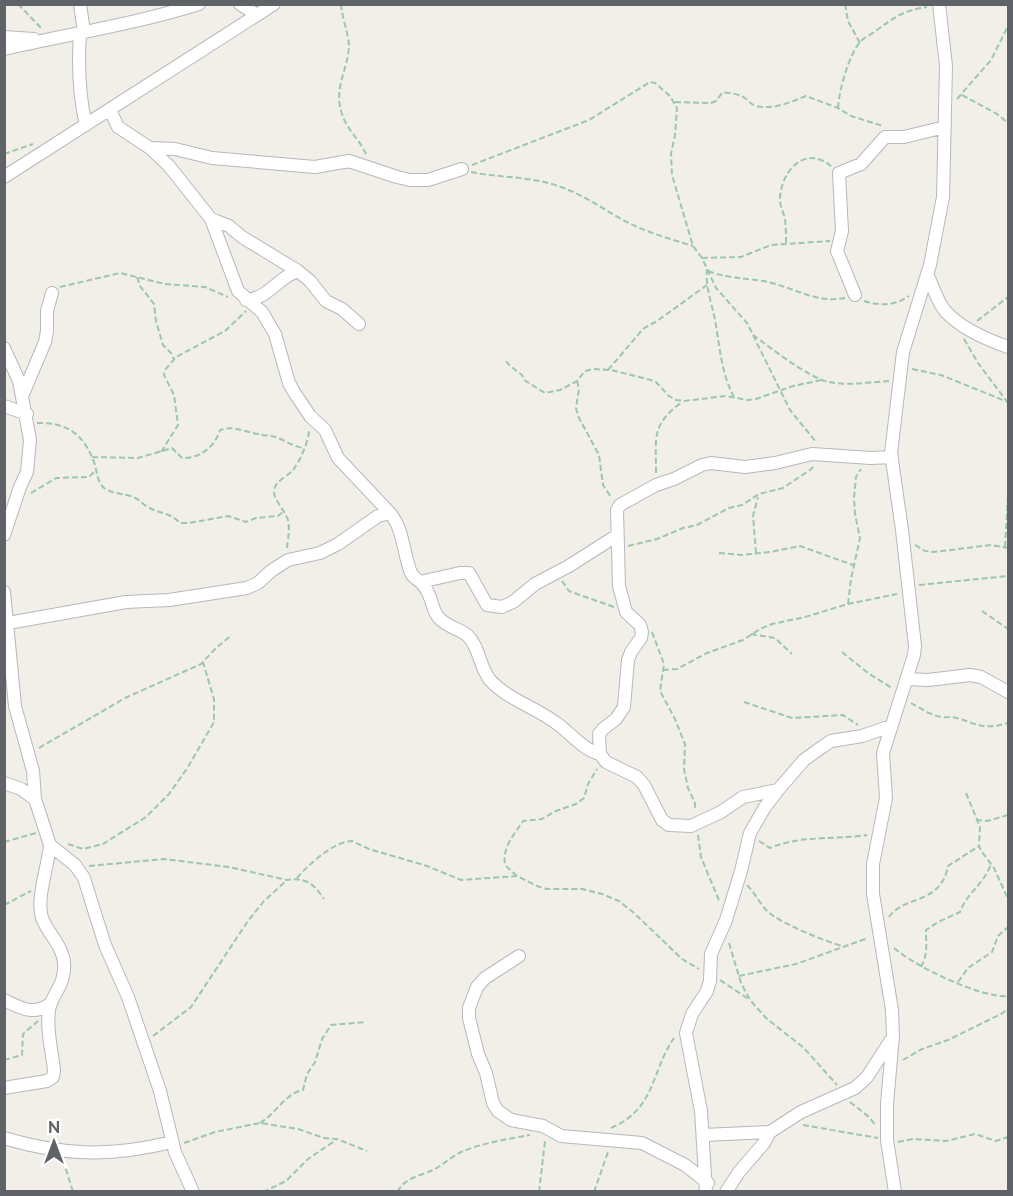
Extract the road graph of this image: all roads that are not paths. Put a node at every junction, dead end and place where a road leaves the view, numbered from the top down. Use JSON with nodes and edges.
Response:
{"nodes":[{"id":1,"x":80,"y":4,"type":"edge"},
{"id":2,"x":199,"y":4,"type":"edge"},
{"id":3,"x":240,"y":4,"type":"edge"},
{"id":4,"x":273,"y":4,"type":"edge"},
{"id":5,"x":939,"y":5,"type":"edge"},
{"id":6,"x":257,"y":15,"type":"junction"},
{"id":7,"x":82,"y":32,"type":"junction"},
{"id":8,"x":4,"y":37,"type":"edge"},
{"id":9,"x":45,"y":39,"type":"junction"},
{"id":10,"x":4,"y":49,"type":"edge"},
{"id":11,"x":110,"y":110,"type":"junction"},
{"id":12,"x":86,"y":125,"type":"junction"},
{"id":13,"x":945,"y":127,"type":"junction"},
{"id":14,"x":150,"y":148,"type":"junction"},
{"id":15,"x":462,"y":169,"type":"road end"},
{"id":16,"x":4,"y":177,"type":"edge"},
{"id":17,"x":212,"y":219,"type":"junction"},
{"id":18,"x":298,"y":271,"type":"junction"},
{"id":19,"x":927,"y":274,"type":"junction"},
{"id":20,"x":52,"y":293,"type":"road end"},
{"id":21,"x":855,"y":296,"type":"road end"},
{"id":22,"x":249,"y":302,"type":"junction"},
{"id":23,"x":359,"y":324,"type":"dead end"},
{"id":24,"x":1008,"y":347,"type":"edge"},
{"id":25,"x":4,"y":348,"type":"edge"},
{"id":26,"x":23,"y":394,"type":"junction"},
{"id":27,"x":4,"y":406,"type":"edge"},
{"id":28,"x":28,"y":419,"type":"junction"},
{"id":29,"x":892,"y":457,"type":"junction"},
{"id":30,"x":390,"y":513,"type":"junction"},
{"id":31,"x":4,"y":535,"type":"edge"},
{"id":32,"x":616,"y":539,"type":"junction"},
{"id":33,"x":420,"y":582,"type":"junction"},
{"id":34,"x":4,"y":592,"type":"edge"},
{"id":35,"x":8,"y":623,"type":"junction"},
{"id":36,"x":907,"y":679,"type":"junction"},
{"id":37,"x":1008,"y":692,"type":"edge"},
{"id":38,"x":891,"y":726,"type":"junction"},
{"id":39,"x":600,"y":754,"type":"junction"},
{"id":40,"x":4,"y":783,"type":"edge"},
{"id":41,"x":778,"y":790,"type":"junction"},
{"id":42,"x":35,"y":799,"type":"junction"},
{"id":43,"x":50,"y":845,"type":"junction"},
{"id":44,"x":519,"y":956,"type":"dead end"},
{"id":45,"x":4,"y":1000,"type":"edge"},
{"id":46,"x":50,"y":1008,"type":"junction"},
{"id":47,"x":893,"y":1036,"type":"junction"},
{"id":48,"x":4,"y":1088,"type":"edge"},
{"id":49,"x":4,"y":1127,"type":"edge"},
{"id":50,"x":770,"y":1132,"type":"junction"},
{"id":51,"x":703,"y":1135,"type":"junction"},
{"id":52,"x":4,"y":1138,"type":"edge"},
{"id":53,"x":22,"y":1143,"type":"junction"},
{"id":54,"x":172,"y":1144,"type":"junction"},
{"id":55,"x":709,"y":1188,"type":"edge"},
{"id":56,"x":193,"y":1191,"type":"edge"},
{"id":57,"x":726,"y":1191,"type":"edge"},
{"id":58,"x":895,"y":1191,"type":"edge"}],
"edges":[{"from":1,"to":7,"type":"street"},
{"from":2,"to":7,"type":"street"},
{"from":3,"to":6,"type":"street"},
{"from":4,"to":6,"type":"street"},
{"from":5,"to":13,"type":"street"},
{"from":6,"to":11,"type":"street"},
{"from":7,"to":9,"type":"street"},
{"from":7,"to":12,"type":"street"},
{"from":8,"to":9,"type":"street"},
{"from":9,"to":10,"type":"street"},
{"from":11,"to":12,"type":"street"},
{"from":11,"to":14,"type":"street"},
{"from":12,"to":16,"type":"street"},
{"from":13,"to":19,"type":"street"},
{"from":13,"to":21,"type":"street"},
{"from":14,"to":15,"type":"street"},
{"from":14,"to":17,"type":"street"},
{"from":17,"to":18,"type":"street"},
{"from":17,"to":22,"type":"street"},
{"from":18,"to":22,"type":"street"},
{"from":18,"to":23,"type":"street"},
{"from":19,"to":24,"type":"street"},
{"from":19,"to":29,"type":"street"},
{"from":20,"to":26,"type":"street"},
{"from":22,"to":30,"type":"street"},
{"from":25,"to":26,"type":"street"},
{"from":26,"to":28,"type":"street"},
{"from":27,"to":28,"type":"street"},
{"from":28,"to":31,"type":"street"},
{"from":29,"to":32,"type":"street"},
{"from":29,"to":36,"type":"street"},
{"from":30,"to":33,"type":"street"},
{"from":30,"to":35,"type":"street"},
{"from":32,"to":33,"type":"street"},
{"from":32,"to":39,"type":"street"},
{"from":33,"to":39,"type":"street"},
{"from":34,"to":35,"type":"street"},
{"from":35,"to":42,"type":"street"},
{"from":36,"to":37,"type":"street"},
{"from":36,"to":38,"type":"street"},
{"from":38,"to":41,"type":"street"},
{"from":38,"to":47,"type":"street"},
{"from":39,"to":41,"type":"street"},
{"from":40,"to":42,"type":"street"},
{"from":41,"to":51,"type":"street"},
{"from":42,"to":43,"type":"street"},
{"from":43,"to":46,"type":"street"},
{"from":43,"to":54,"type":"street"},
{"from":44,"to":55,"type":"street"},
{"from":45,"to":46,"type":"street"},
{"from":46,"to":48,"type":"street"},
{"from":47,"to":50,"type":"street"},
{"from":47,"to":58,"type":"street"},
{"from":49,"to":53,"type":"street"},
{"from":50,"to":51,"type":"street"},
{"from":50,"to":57,"type":"street"},
{"from":51,"to":55,"type":"street"},
{"from":52,"to":53,"type":"street"},
{"from":53,"to":54,"type":"street"},
{"from":54,"to":56,"type":"street"}]}
